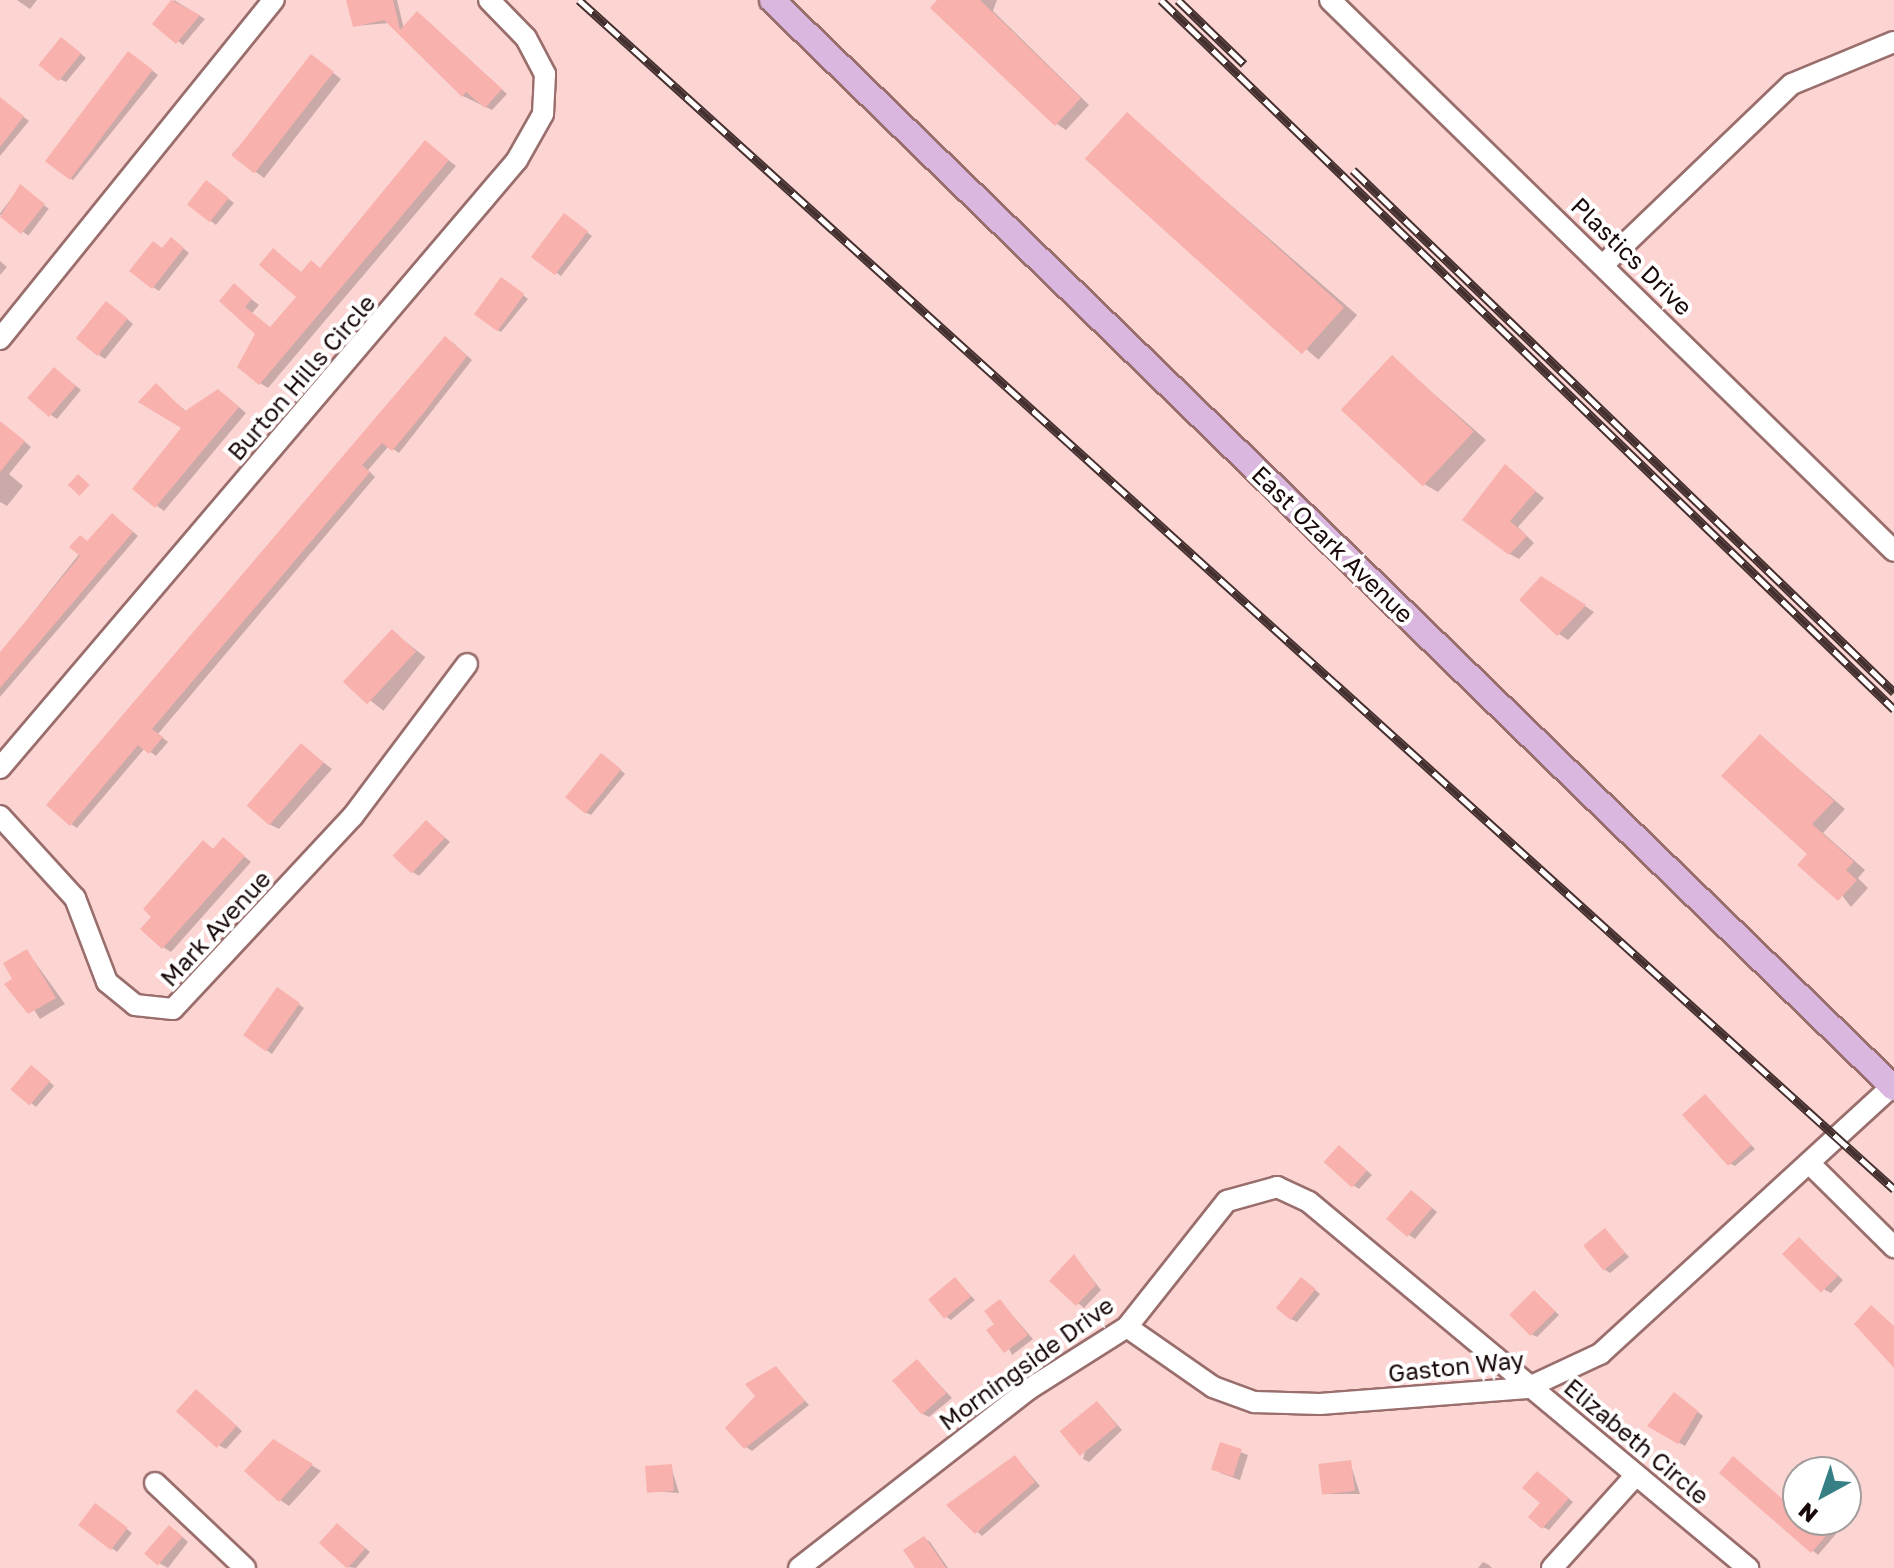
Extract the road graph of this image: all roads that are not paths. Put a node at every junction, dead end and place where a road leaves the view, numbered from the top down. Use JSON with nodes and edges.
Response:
{"nodes":[{"id":1,"x":274,"y":0,"type":"edge"},
{"id":2,"x":489,"y":0,"type":"edge"},
{"id":3,"x":772,"y":0,"type":"edge"},
{"id":4,"x":1330,"y":0,"type":"edge"},
{"id":5,"x":1894,"y":42,"type":"edge"},
{"id":6,"x":1604,"y":264,"type":"junction"},
{"id":7,"x":0,"y":339,"type":"edge"},
{"id":8,"x":1894,"y":551,"type":"edge"},
{"id":9,"x":467,"y":664,"type":"dead end"},
{"id":10,"x":0,"y":768,"type":"edge"},
{"id":11,"x":0,"y":816,"type":"edge"},
{"id":12,"x":1893,"y":1087,"type":"edge"},
{"id":13,"x":1809,"y":1163,"type":"junction"},
{"id":14,"x":1309,"y":1202,"type":"joint"},
{"id":15,"x":1894,"y":1247,"type":"edge"},
{"id":16,"x":1127,"y":1327,"type":"junction"},
{"id":17,"x":1527,"y":1388,"type":"junction"},
{"id":18,"x":1635,"y":1476,"type":"junction"},
{"id":19,"x":155,"y":1483,"type":"dead end"},
{"id":20,"x":245,"y":1568,"type":"edge"},
{"id":21,"x":799,"y":1568,"type":"edge"},
{"id":22,"x":1552,"y":1568,"type":"edge"},
{"id":23,"x":1748,"y":1568,"type":"edge"}],
"edges":[{"from":1,"to":7,"type":"street"},
{"from":2,"to":10,"type":"street","name":"Burton Hills Circle"},
{"from":3,"to":12,"type":"main road","name":"East Ozark Avenue"},
{"from":4,"to":6,"type":"street","name":"Plastics Drive"},
{"from":5,"to":6,"type":"street"},
{"from":6,"to":8,"type":"street","name":"Plastics Drive"},
{"from":9,"to":11,"type":"street","name":"Mark Avenue"},
{"from":12,"to":13,"type":"street","name":"Gaston Way"},
{"from":13,"to":15,"type":"street"},
{"from":13,"to":17,"type":"street","name":"Gaston Way"},
{"from":14,"to":16,"type":"street","name":"Morningside Drive"},
{"from":14,"to":17,"type":"street","name":"Elizabeth Circle"},
{"from":16,"to":17,"type":"street","name":"Gaston Way"},
{"from":16,"to":21,"type":"street","name":"Morningside Drive"},
{"from":17,"to":18,"type":"street","name":"Elizabeth Circle"},
{"from":18,"to":22,"type":"street"},
{"from":18,"to":23,"type":"street","name":"Elizabeth Circle"},
{"from":19,"to":20,"type":"street"}]}
